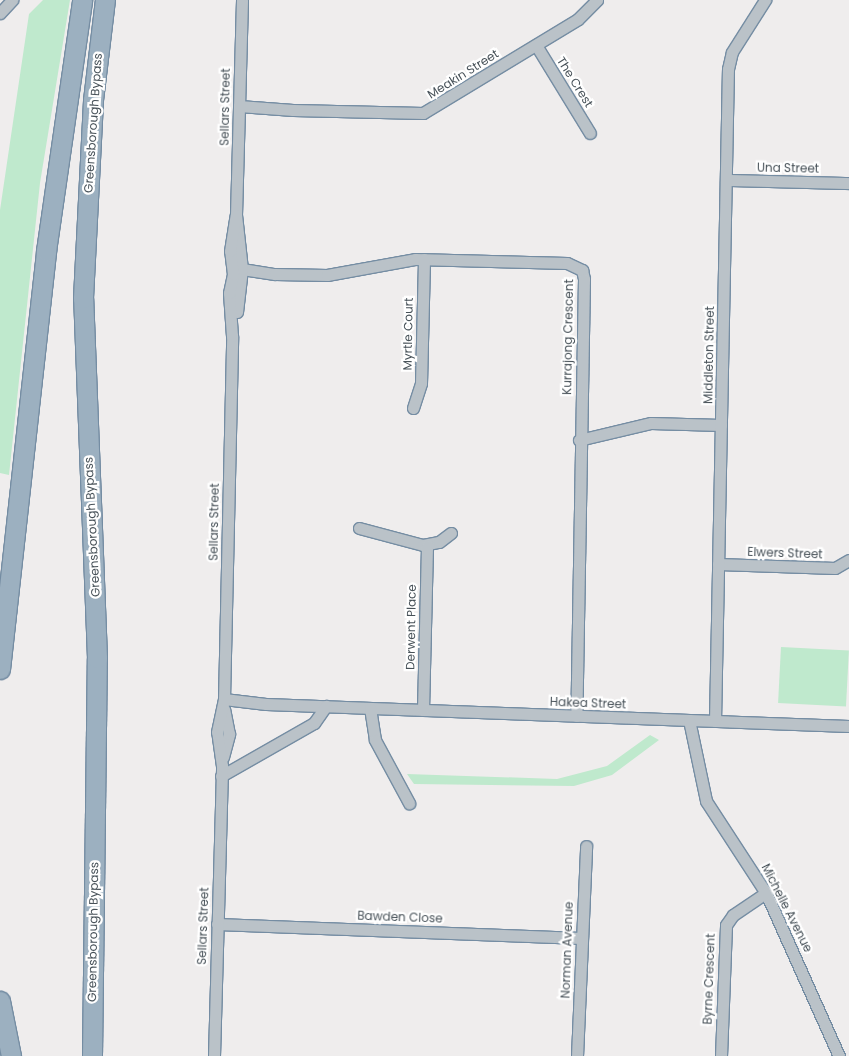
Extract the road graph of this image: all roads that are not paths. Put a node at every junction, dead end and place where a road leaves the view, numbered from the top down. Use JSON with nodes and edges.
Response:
{"nodes":[{"id":1,"x":12,"y":0,"type":"edge"},
{"id":2,"x":82,"y":0,"type":"edge"},
{"id":3,"x":105,"y":0,"type":"edge"},
{"id":4,"x":242,"y":0,"type":"edge"},
{"id":5,"x":597,"y":0,"type":"edge"},
{"id":6,"x":765,"y":0,"type":"edge"},
{"id":7,"x":0,"y":13,"type":"edge"},
{"id":8,"x":536,"y":45,"type":"junction"},
{"id":9,"x":239,"y":109,"type":"junction"},
{"id":10,"x":590,"y":133,"type":"dead end"},
{"id":11,"x":726,"y":180,"type":"junction"},
{"id":12,"x":849,"y":183,"type":"edge"},
{"id":13,"x":424,"y":259,"type":"junction"},
{"id":14,"x":239,"y":273,"type":"junction"},
{"id":15,"x":413,"y":408,"type":"dead end"},
{"id":16,"x":721,"y":425,"type":"junction"},
{"id":17,"x":579,"y":440,"type":"junction"},
{"id":18,"x":359,"y":528,"type":"dead end"},
{"id":19,"x":451,"y":533,"type":"dead end"},
{"id":20,"x":427,"y":545,"type":"junction"},
{"id":21,"x":849,"y":560,"type":"edge"},
{"id":22,"x":718,"y":564,"type":"junction"},
{"id":23,"x":0,"y":669,"type":"edge"},
{"id":24,"x":224,"y":703,"type":"junction"},
{"id":25,"x":326,"y":706,"type":"junction"},
{"id":26,"x":370,"y":708,"type":"junction"},
{"id":27,"x":423,"y":710,"type":"junction"},
{"id":28,"x":576,"y":716,"type":"junction"},
{"id":29,"x":689,"y":720,"type":"junction"},
{"id":30,"x":715,"y":721,"type":"junction"},
{"id":31,"x":849,"y":726,"type":"edge"},
{"id":32,"x":221,"y":771,"type":"junction"},
{"id":33,"x":409,"y":803,"type":"dead end"},
{"id":34,"x":586,"y":846,"type":"dead end"},
{"id":35,"x":766,"y":893,"type":"junction"},
{"id":36,"x":217,"y":924,"type":"junction"},
{"id":37,"x":581,"y":938,"type":"junction"},
{"id":38,"x":0,"y":1001,"type":"edge"},
{"id":39,"x":10,"y":1056,"type":"edge"},
{"id":40,"x":92,"y":1056,"type":"edge"},
{"id":41,"x":214,"y":1056,"type":"edge"},
{"id":42,"x":577,"y":1056,"type":"edge"},
{"id":43,"x":721,"y":1056,"type":"edge"},
{"id":44,"x":839,"y":1056,"type":"edge"}],
"edges":[{"from":1,"to":7,"type":"street"},
{"from":2,"to":23,"type":"highway","name":"Greensborough Bypass"},
{"from":3,"to":40,"type":"highway","name":"Greensborough Bypass"},
{"from":4,"to":9,"type":"street","name":"Sellars Street"},
{"from":5,"to":8,"type":"street","name":"Meakin Street"},
{"from":6,"to":11,"type":"street","name":"Middleton Street"},
{"from":8,"to":9,"type":"street","name":"Meakin Street"},
{"from":8,"to":10,"type":"street","name":"The Crest"},
{"from":9,"to":14,"type":"street","name":"Sellars Street"},
{"from":11,"to":12,"type":"street","name":"Una Street"},
{"from":11,"to":16,"type":"street","name":"Middleton Street"},
{"from":13,"to":14,"type":"street","name":"Kurrajong Crescent"},
{"from":13,"to":15,"type":"street","name":"Myrtle Court"},
{"from":13,"to":17,"type":"street","name":"Kurrajong Crescent"},
{"from":14,"to":24,"type":"street","name":"Sellars Street"},
{"from":16,"to":17,"type":"street"},
{"from":16,"to":22,"type":"street","name":"Middleton Street"},
{"from":17,"to":28,"type":"street","name":"Kurrajong Crescent"},
{"from":18,"to":20,"type":"street"},
{"from":19,"to":20,"type":"street"},
{"from":20,"to":27,"type":"street","name":"Derwent Place"},
{"from":21,"to":22,"type":"street","name":"Elwers Street"},
{"from":22,"to":30,"type":"street","name":"Middleton Street"},
{"from":24,"to":25,"type":"street","name":"Hakea Street"},
{"from":24,"to":32,"type":"street","name":"Sellars Street"},
{"from":25,"to":26,"type":"street","name":"Hakea Street"},
{"from":25,"to":32,"type":"street"},
{"from":26,"to":27,"type":"street","name":"Hakea Street"},
{"from":26,"to":33,"type":"street"},
{"from":27,"to":28,"type":"street","name":"Hakea Street"},
{"from":28,"to":29,"type":"street","name":"Hakea Street"},
{"from":29,"to":30,"type":"street","name":"Hakea Street"},
{"from":29,"to":35,"type":"street","name":"Michelle Avenue"},
{"from":30,"to":31,"type":"street","name":"Hakea Street"},
{"from":32,"to":36,"type":"street","name":"Sellars Street"},
{"from":34,"to":37,"type":"street","name":"Norman Avenue"},
{"from":35,"to":43,"type":"street","name":"Byrne Crescent"},
{"from":35,"to":44,"type":"street","name":"Michelle Avenue"},
{"from":36,"to":37,"type":"street","name":"Bawden Close"},
{"from":36,"to":41,"type":"street","name":"Sellars Street"},
{"from":37,"to":42,"type":"street","name":"Norman Avenue"},
{"from":38,"to":39,"type":"highway"}]}
